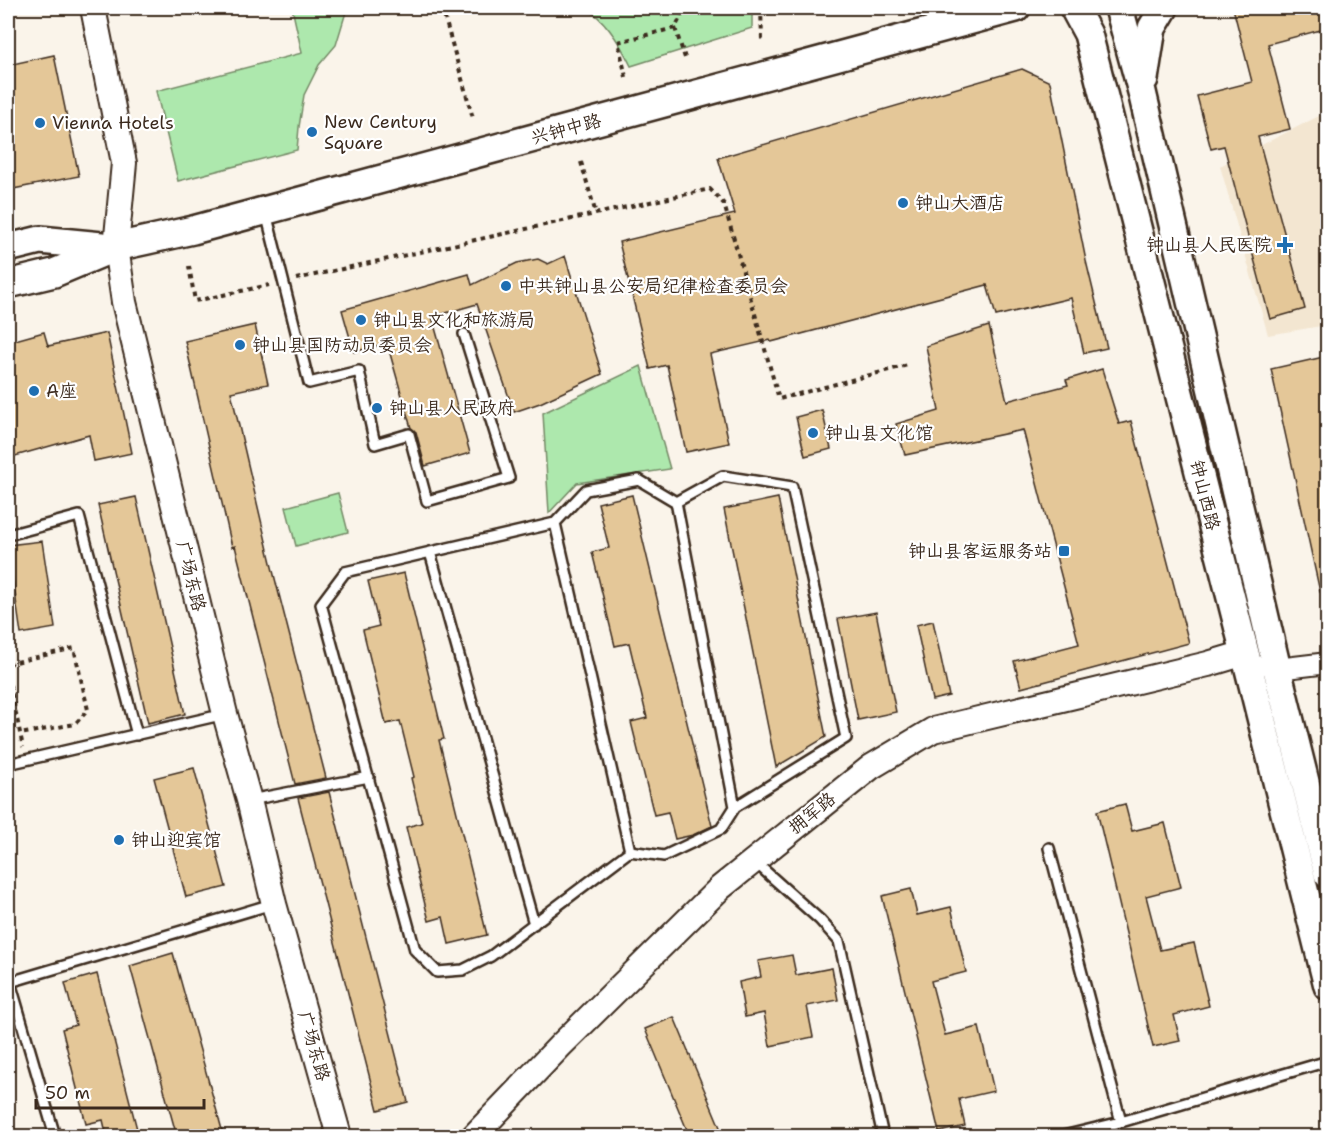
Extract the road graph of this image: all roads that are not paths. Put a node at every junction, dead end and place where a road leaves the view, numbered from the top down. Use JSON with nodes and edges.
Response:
{"nodes":[{"id":1,"x":93,"y":8,"type":"edge"},
{"id":2,"x":1017,"y":8,"type":"edge"},
{"id":3,"x":1074,"y":8,"type":"edge"},
{"id":4,"x":1119,"y":8,"type":"edge"},
{"id":5,"x":1164,"y":8,"type":"edge"},
{"id":6,"x":952,"y":17,"type":"edge"},
{"id":7,"x":1142,"y":92,"type":"junction"},
{"id":8,"x":265,"y":210,"type":"junction"},
{"id":9,"x":8,"y":244,"type":"edge"},
{"id":10,"x":116,"y":247,"type":"junction"},
{"id":11,"x":8,"y":284,"type":"edge"},
{"id":12,"x":464,"y":334,"type":"dead end"},
{"id":13,"x":676,"y":502,"type":"junction"},
{"id":14,"x":555,"y":523,"type":"junction"},
{"id":15,"x":8,"y":535,"type":"edge"},
{"id":16,"x":430,"y":552,"type":"junction"},
{"id":17,"x":1245,"y":653,"type":"junction"},
{"id":18,"x":1328,"y":663,"type":"edge"},
{"id":19,"x":1277,"y":669,"type":"junction"},
{"id":20,"x":225,"y":714,"type":"junction"},
{"id":21,"x":137,"y":735,"type":"junction"},
{"id":22,"x":8,"y":764,"type":"edge"},
{"id":23,"x":369,"y":777,"type":"junction"},
{"id":24,"x":249,"y":800,"type":"junction"},
{"id":25,"x":735,"y":807,"type":"junction"},
{"id":26,"x":1324,"y":844,"type":"edge"},
{"id":27,"x":1050,"y":848,"type":"dead end"},
{"id":28,"x":630,"y":850,"type":"junction"},
{"id":29,"x":754,"y":860,"type":"junction"},
{"id":30,"x":1328,"y":874,"type":"edge"},
{"id":31,"x":274,"y":904,"type":"junction"},
{"id":32,"x":534,"y":924,"type":"junction"},
{"id":33,"x":9,"y":982,"type":"edge"},
{"id":34,"x":1328,"y":986,"type":"edge"},
{"id":35,"x":1328,"y":1061,"type":"edge"},
{"id":36,"x":508,"y":1101,"type":"junction"},
{"id":37,"x":1121,"y":1122,"type":"junction"},
{"id":38,"x":55,"y":1137,"type":"edge"},
{"id":39,"x":339,"y":1137,"type":"edge"},
{"id":40,"x":458,"y":1137,"type":"edge"},
{"id":41,"x":474,"y":1137,"type":"edge"},
{"id":42,"x":883,"y":1137,"type":"edge"},
{"id":43,"x":1063,"y":1137,"type":"edge"}],
"edges":[{"from":1,"to":10,"type":"street","name":"广场东路"},
{"from":2,"to":6,"type":"main road","name":"兴钟中路"},
{"from":3,"to":17,"type":"main road","name":"钟山西路"},
{"from":4,"to":7,"type":"main road","name":"钟山西路"},
{"from":5,"to":7,"type":"main road"},
{"from":6,"to":8,"type":"main road","name":"兴钟中路"},
{"from":7,"to":19,"type":"main road","name":"钟山西路"},
{"from":8,"to":10,"type":"main road","name":"兴钟中路"},
{"from":8,"to":12,"type":"lane"},
{"from":9,"to":10,"type":"main road","name":"兴钟中路"},
{"from":10,"to":11,"type":"main road","name":"兴钟中路"},
{"from":10,"to":20,"type":"street","name":"广场东路"},
{"from":13,"to":14,"type":"lane"},
{"from":13,"to":25,"type":"lane"},
{"from":13,"to":25,"type":"lane"},
{"from":14,"to":16,"type":"lane"},
{"from":14,"to":28,"type":"lane"},
{"from":15,"to":21,"type":"lane"},
{"from":16,"to":23,"type":"lane"},
{"from":16,"to":32,"type":"lane"},
{"from":17,"to":19,"type":"street"},
{"from":17,"to":29,"type":"street","name":"拥军路"},
{"from":17,"to":34,"type":"main road","name":"钟山西路"},
{"from":18,"to":19,"type":"street"},
{"from":19,"to":26,"type":"main road","name":"钟山西路"},
{"from":20,"to":21,"type":"lane"},
{"from":20,"to":24,"type":"street","name":"广场东路"},
{"from":21,"to":22,"type":"lane"},
{"from":23,"to":24,"type":"lane"},
{"from":23,"to":32,"type":"lane"},
{"from":24,"to":31,"type":"street","name":"广场东路"},
{"from":25,"to":28,"type":"lane"},
{"from":26,"to":30,"type":"main road","name":"钟山西路"},
{"from":27,"to":37,"type":"lane"},
{"from":28,"to":32,"type":"lane"},
{"from":29,"to":36,"type":"street","name":"拥军路"},
{"from":29,"to":42,"type":"lane"},
{"from":31,"to":33,"type":"lane"},
{"from":31,"to":39,"type":"street","name":"广场东路"},
{"from":33,"to":38,"type":"lane"},
{"from":35,"to":37,"type":"lane"},
{"from":36,"to":40,"type":"street"},
{"from":36,"to":41,"type":"street","name":"拥军路"},
{"from":37,"to":43,"type":"lane"}]}
